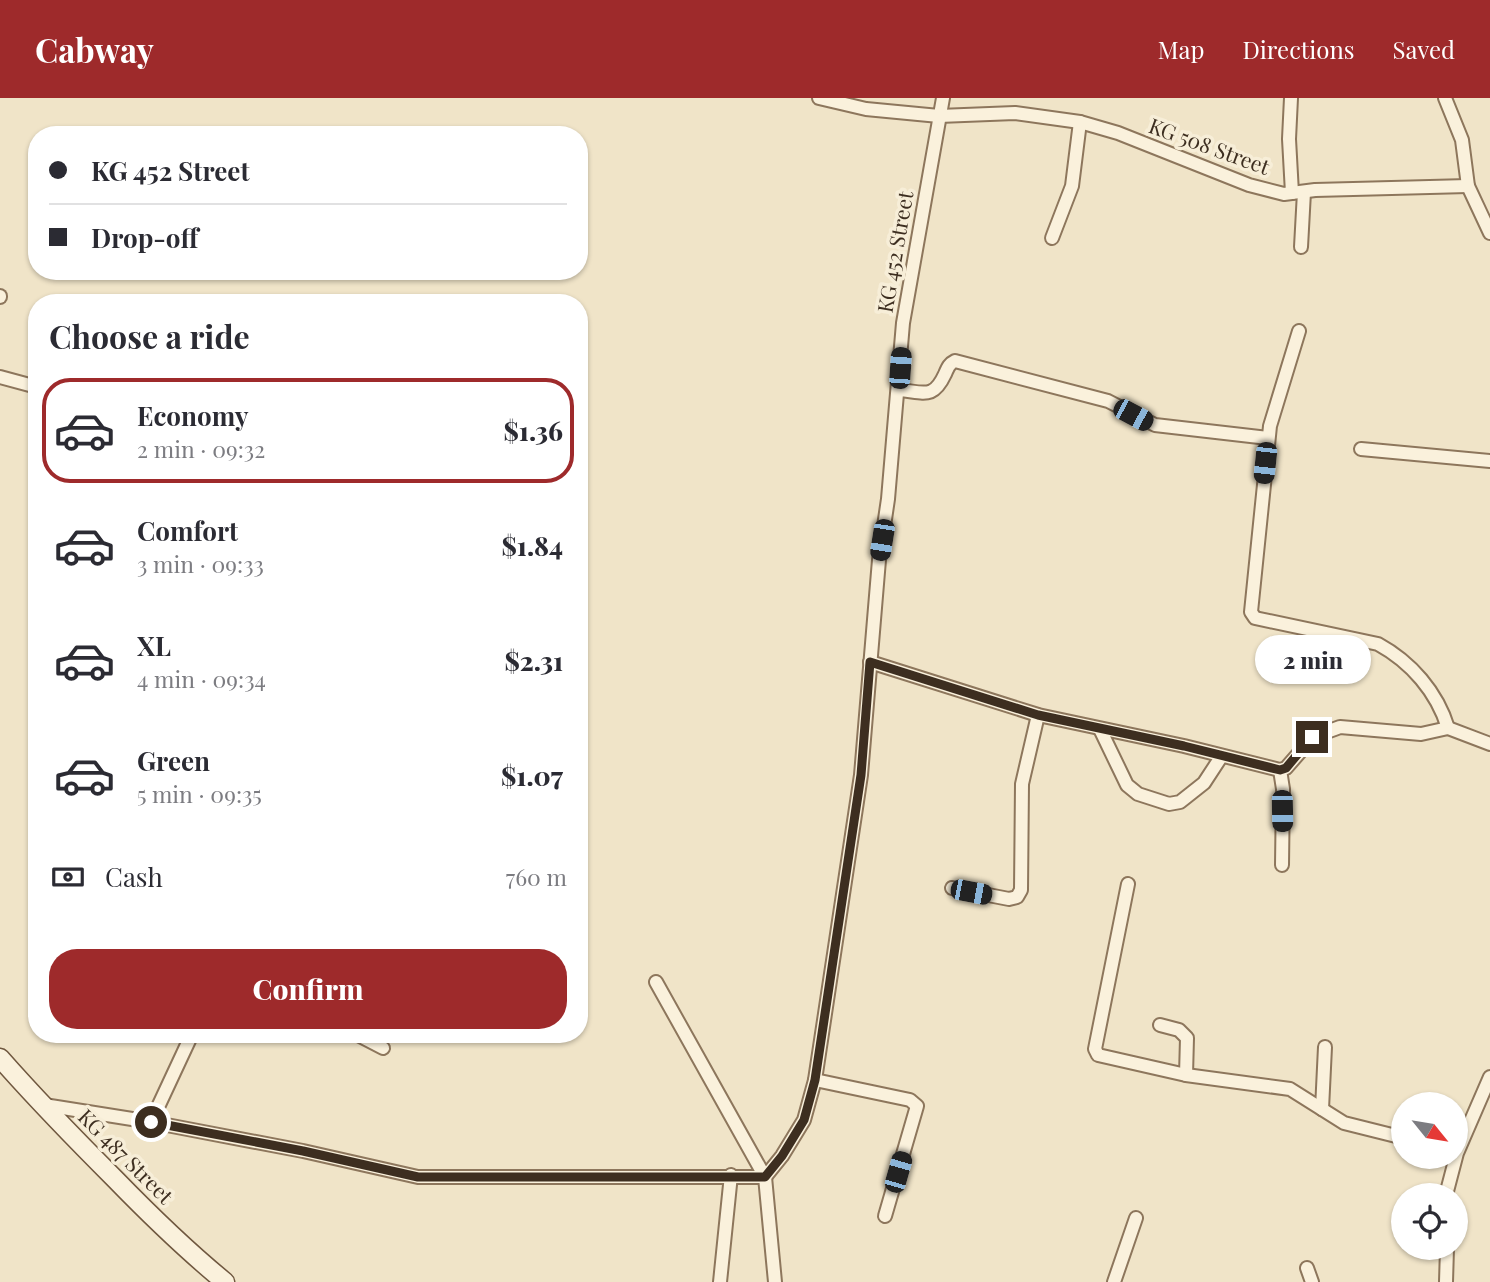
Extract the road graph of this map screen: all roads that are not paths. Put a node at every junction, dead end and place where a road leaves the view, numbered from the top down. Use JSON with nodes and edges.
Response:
{"nodes":[{"id":1,"x":818,"y":98,"type":"edge"},
{"id":2,"x":943,"y":98,"type":"edge"},
{"id":3,"x":1291,"y":98,"type":"edge"},
{"id":4,"x":1446,"y":98,"type":"edge"},
{"id":5,"x":939,"y":116,"type":"junction"},
{"id":6,"x":1080,"y":122,"type":"junction"},
{"id":7,"x":1468,"y":186,"type":"junction"},
{"id":8,"x":1298,"y":193,"type":"junction"},
{"id":9,"x":1490,"y":233,"type":"edge"},
{"id":10,"x":1052,"y":238,"type":"dead end"},
{"id":11,"x":1301,"y":247,"type":"dead end"},
{"id":12,"x":1299,"y":331,"type":"dead end"},
{"id":13,"x":0,"y":377,"type":"edge"},
{"id":14,"x":28,"y":385,"type":"edge"},
{"id":15,"x":899,"y":390,"type":"junction"},
{"id":16,"x":1268,"y":438,"type":"junction"},
{"id":17,"x":1361,"y":449,"type":"dead end"},
{"id":18,"x":1490,"y":461,"type":"edge"},
{"id":19,"x":870,"y":662,"type":"junction"},
{"id":20,"x":1038,"y":715,"type":"junction"},
{"id":21,"x":1448,"y":728,"type":"junction"},
{"id":22,"x":1100,"y":729,"type":"junction"},
{"id":23,"x":1490,"y":744,"type":"edge"},
{"id":24,"x":1221,"y":757,"type":"junction"},
{"id":25,"x":1280,"y":770,"type":"junction"},
{"id":26,"x":1283,"y":865,"type":"dead end"},
{"id":27,"x":1128,"y":884,"type":"dead end"},
{"id":28,"x":952,"y":888,"type":"dead end"},
{"id":29,"x":656,"y":982,"type":"dead end"},
{"id":30,"x":1160,"y":1025,"type":"dead end"},
{"id":31,"x":188,"y":1043,"type":"edge"},
{"id":32,"x":373,"y":1043,"type":"edge"},
{"id":33,"x":1325,"y":1047,"type":"dead end"},
{"id":34,"x":383,"y":1048,"type":"dead end"},
{"id":35,"x":0,"y":1058,"type":"edge"},
{"id":36,"x":1186,"y":1075,"type":"junction"},
{"id":37,"x":1490,"y":1077,"type":"edge"},
{"id":38,"x":815,"y":1080,"type":"junction"},
{"id":39,"x":42,"y":1105,"type":"junction"},
{"id":40,"x":1322,"y":1109,"type":"junction"},
{"id":41,"x":151,"y":1122,"type":"junction"},
{"id":42,"x":1468,"y":1128,"type":"edge"},
{"id":43,"x":1391,"y":1136,"type":"edge"},
{"id":44,"x":731,"y":1175,"type":"junction"},
{"id":45,"x":765,"y":1177,"type":"junction"},
{"id":46,"x":885,"y":1216,"type":"dead end"},
{"id":47,"x":1136,"y":1217,"type":"dead end"},
{"id":48,"x":1447,"y":1260,"type":"edge"},
{"id":49,"x":1307,"y":1268,"type":"dead end"},
{"id":50,"x":225,"y":1282,"type":"edge"},
{"id":51,"x":720,"y":1282,"type":"edge"},
{"id":52,"x":775,"y":1282,"type":"edge"},
{"id":53,"x":1114,"y":1282,"type":"edge"},
{"id":54,"x":1312,"y":1282,"type":"edge"},
{"id":55,"x":1446,"y":1282,"type":"edge"}],
"edges":[{"from":1,"to":5,"type":"street","name":"KG 508 Street"},
{"from":2,"to":5,"type":"street","name":"KG 452 Street"},
{"from":3,"to":8,"type":"street"},
{"from":4,"to":7,"type":"street"},
{"from":5,"to":6,"type":"street","name":"KG 508 Street"},
{"from":5,"to":15,"type":"street","name":"KG 452 Street"},
{"from":6,"to":8,"type":"street","name":"KG 508 Street"},
{"from":6,"to":10,"type":"street"},
{"from":7,"to":8,"type":"street","name":"KG 508 Street"},
{"from":7,"to":9,"type":"street"},
{"from":8,"to":11,"type":"street"},
{"from":12,"to":16,"type":"street"},
{"from":13,"to":14,"type":"street"},
{"from":15,"to":16,"type":"street"},
{"from":15,"to":19,"type":"street","name":"KG 452 Street"},
{"from":16,"to":21,"type":"street"},
{"from":17,"to":18,"type":"street"},
{"from":19,"to":20,"type":"street"},
{"from":19,"to":38,"type":"street","name":"KG 452 Street"},
{"from":20,"to":22,"type":"street"},
{"from":20,"to":28,"type":"street"},
{"from":21,"to":23,"type":"street"},
{"from":21,"to":25,"type":"street"},
{"from":22,"to":24,"type":"street"},
{"from":22,"to":24,"type":"street"},
{"from":24,"to":25,"type":"street"},
{"from":25,"to":26,"type":"street"},
{"from":27,"to":36,"type":"street"},
{"from":29,"to":45,"type":"street"},
{"from":30,"to":36,"type":"street"},
{"from":31,"to":41,"type":"street"},
{"from":32,"to":34,"type":"street"},
{"from":33,"to":40,"type":"street"},
{"from":35,"to":39,"type":"main road","name":"KG 487 Street"},
{"from":36,"to":40,"type":"street"},
{"from":37,"to":42,"type":"street"},
{"from":38,"to":45,"type":"street","name":"KG 452 Street"},
{"from":38,"to":46,"type":"street"},
{"from":39,"to":41,"type":"street"},
{"from":39,"to":50,"type":"main road","name":"KG 487 Street"},
{"from":40,"to":43,"type":"street"},
{"from":41,"to":44,"type":"street"},
{"from":44,"to":45,"type":"street"},
{"from":44,"to":51,"type":"street"},
{"from":45,"to":52,"type":"street"},
{"from":47,"to":53,"type":"street"},
{"from":48,"to":55,"type":"street"},
{"from":49,"to":54,"type":"street"}]}
